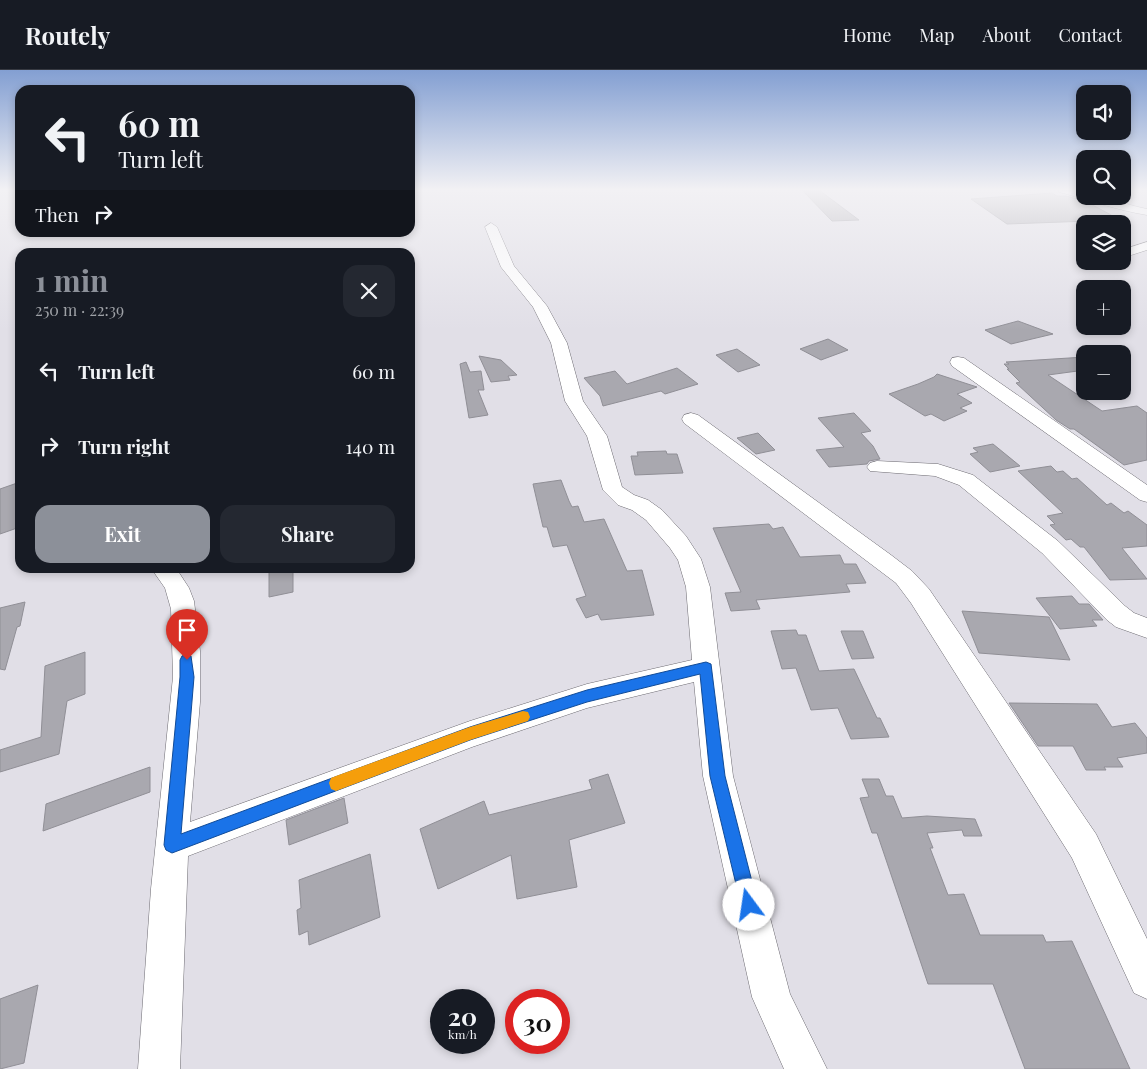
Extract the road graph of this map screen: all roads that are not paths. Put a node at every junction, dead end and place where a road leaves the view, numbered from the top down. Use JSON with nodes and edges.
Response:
{"nodes":[{"id":1,"x":495,"y":237,"type":"edge"},
{"id":2,"x":1147,"y":246,"type":"edge"},
{"id":3,"x":1131,"y":251,"type":"edge"},
{"id":4,"x":958,"y":362,"type":"dead end"},
{"id":5,"x":690,"y":419,"type":"dead end"},
{"id":6,"x":877,"y":467,"type":"dead end"},
{"id":7,"x":1147,"y":495,"type":"edge"},
{"id":8,"x":167,"y":573,"type":"edge"},
{"id":9,"x":1147,"y":628,"type":"edge"},
{"id":10,"x":706,"y":668,"type":"junction"},
{"id":11,"x":172,"y":845,"type":"junction"},
{"id":12,"x":1147,"y":980,"type":"edge"},
{"id":13,"x":159,"y":1069,"type":"edge"},
{"id":14,"x":806,"y":1069,"type":"edge"}],
"edges":[{"from":1,"to":10,"type":"street"},
{"from":2,"to":3,"type":"street"},
{"from":4,"to":7,"type":"street"},
{"from":5,"to":12,"type":"street"},
{"from":6,"to":9,"type":"street"},
{"from":8,"to":11,"type":"street"},
{"from":10,"to":11,"type":"street"},
{"from":10,"to":14,"type":"street"},
{"from":11,"to":13,"type":"street"}]}
